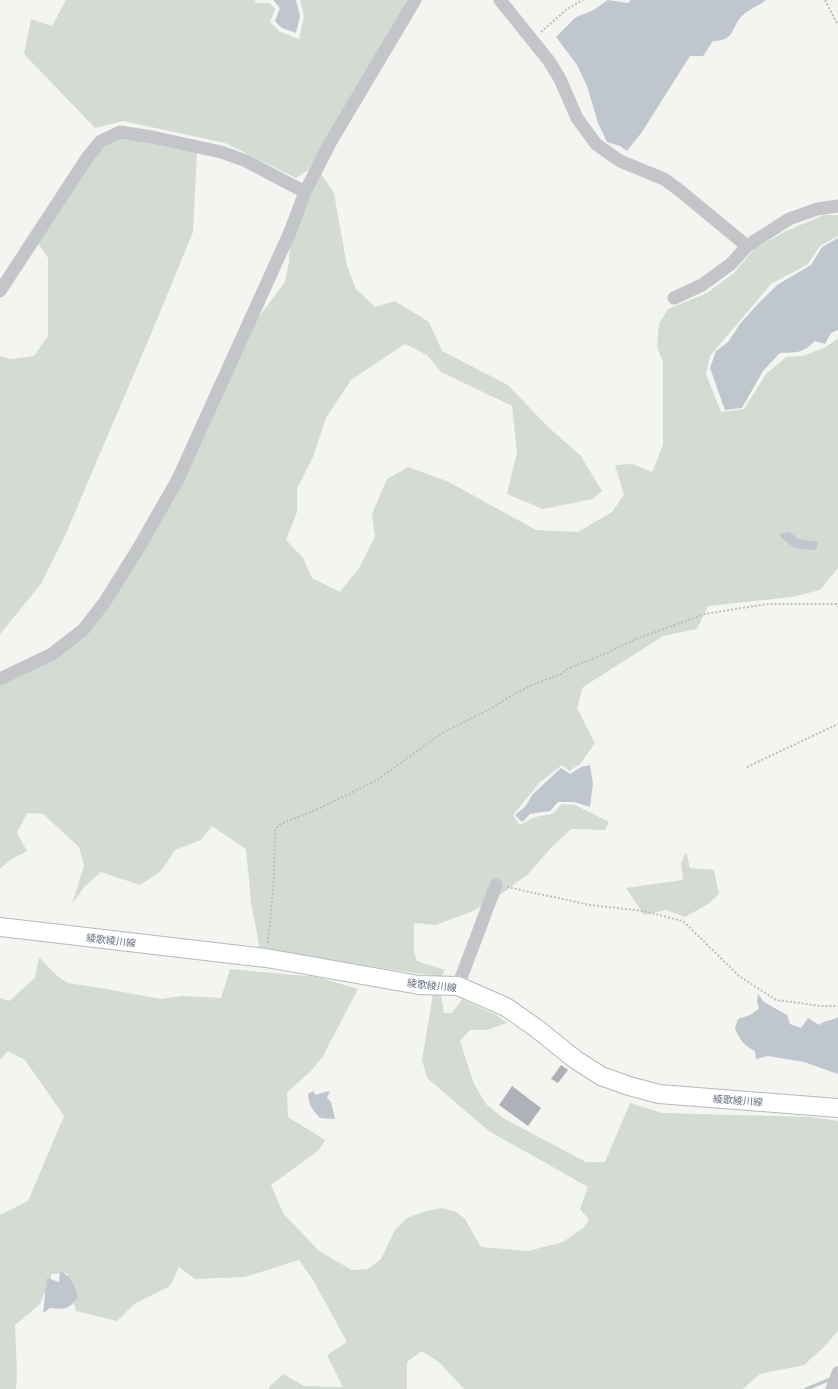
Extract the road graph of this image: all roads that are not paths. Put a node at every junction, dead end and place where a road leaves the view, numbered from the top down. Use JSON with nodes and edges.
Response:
{"nodes":[{"id":1,"x":416,"y":0,"type":"edge"},
{"id":2,"x":500,"y":0,"type":"edge"},
{"id":3,"x":305,"y":192,"type":"junction"},
{"id":4,"x":838,"y":206,"type":"edge"},
{"id":5,"x":747,"y":246,"type":"junction"},
{"id":6,"x":0,"y":291,"type":"edge"},
{"id":7,"x":674,"y":298,"type":"dead end"},
{"id":8,"x":0,"y":679,"type":"edge"},
{"id":9,"x":496,"y":885,"type":"road end"},
{"id":10,"x":0,"y":926,"type":"edge"},
{"id":11,"x":458,"y":986,"type":"junction"},
{"id":12,"x":838,"y":1108,"type":"edge"}],
"edges":[{"from":1,"to":3,"type":"street"},
{"from":2,"to":5,"type":"street"},
{"from":3,"to":6,"type":"street"},
{"from":3,"to":8,"type":"street"},
{"from":4,"to":5,"type":"street"},
{"from":5,"to":7,"type":"street"},
{"from":9,"to":11,"type":"street"},
{"from":10,"to":11,"type":"main road","name":"綾歌綾川線"},
{"from":11,"to":12,"type":"main road","name":"綾歌綾川線"}]}
